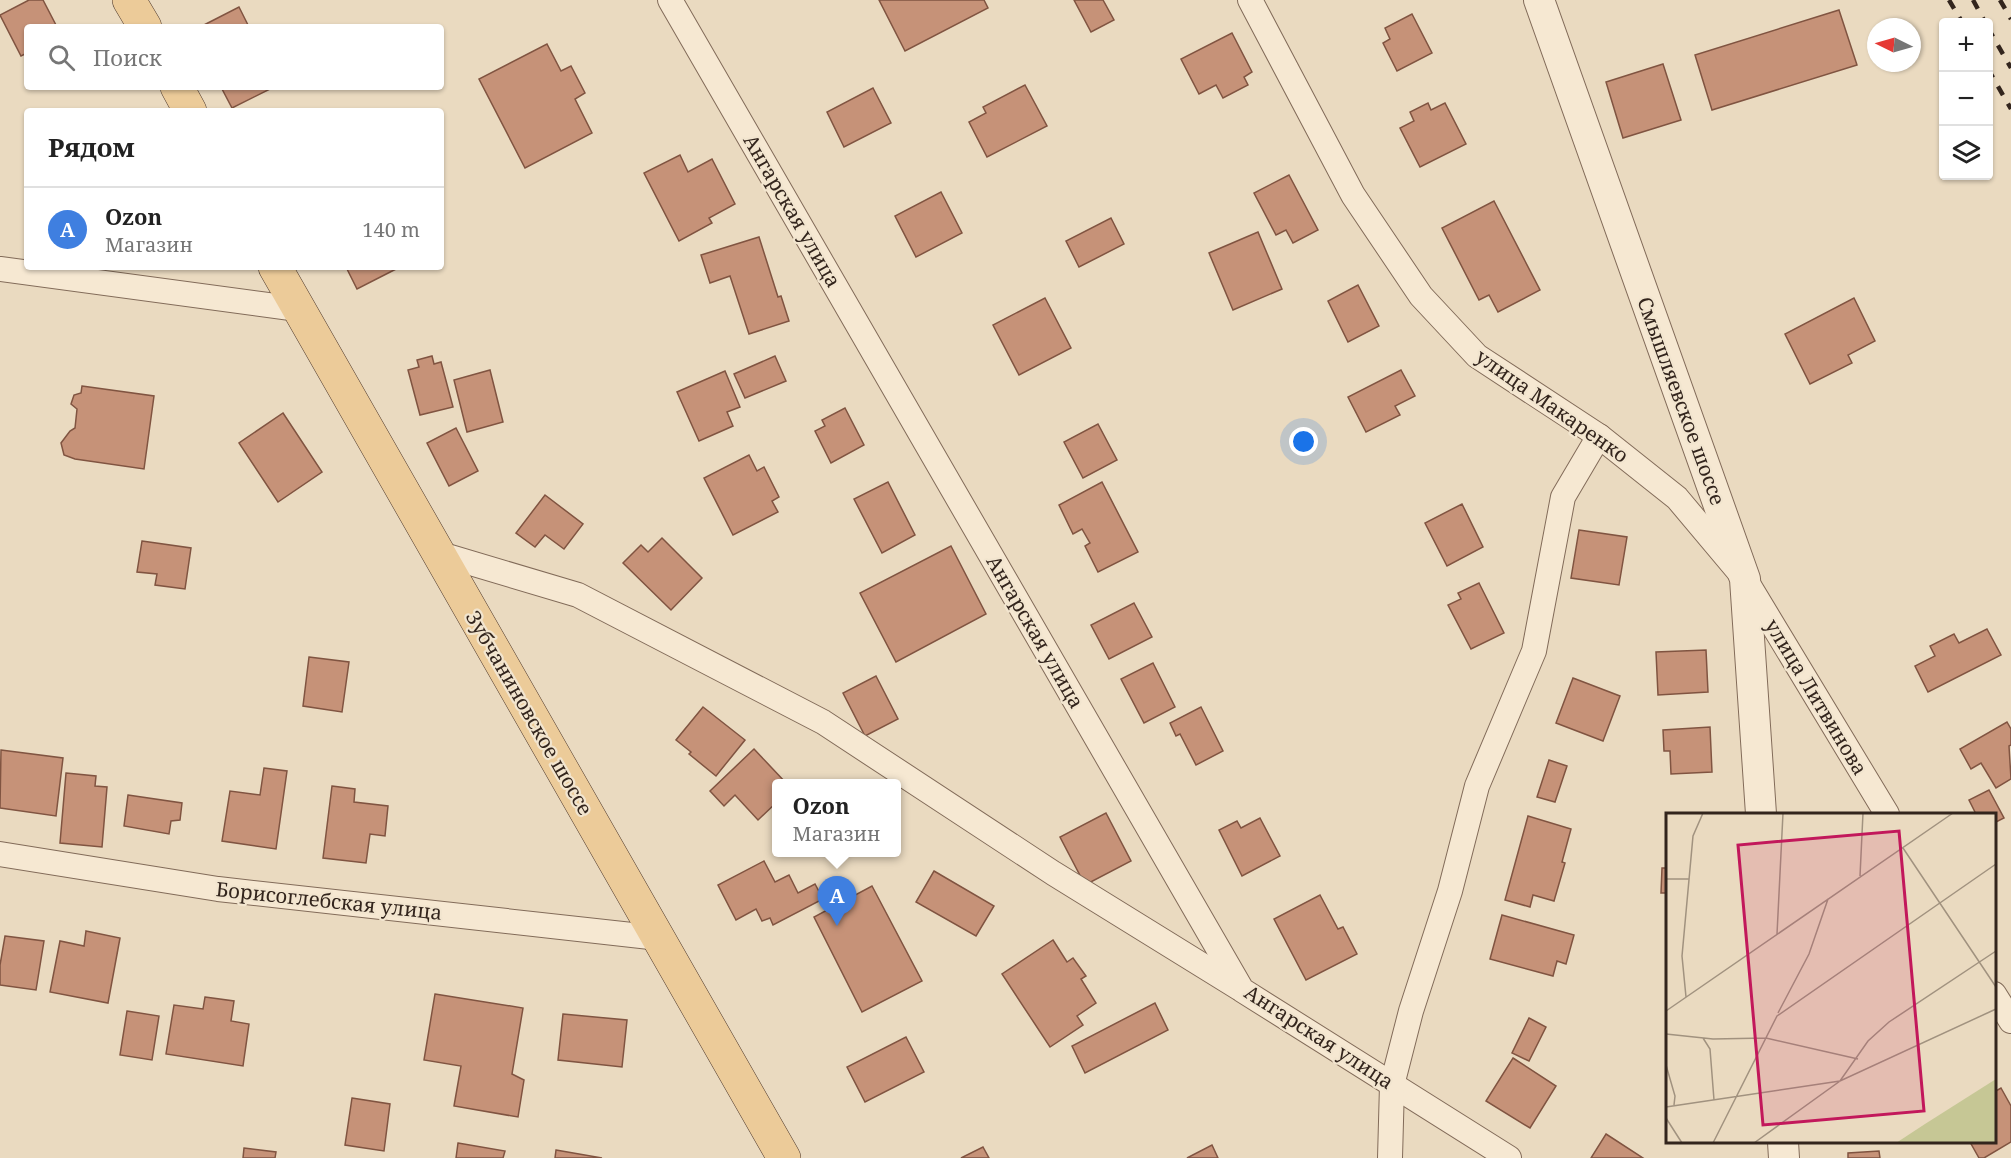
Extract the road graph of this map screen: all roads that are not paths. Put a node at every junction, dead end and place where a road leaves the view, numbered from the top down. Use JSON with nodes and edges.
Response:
{"nodes":[{"id":1,"x":129,"y":0,"type":"edge"},
{"id":2,"x":670,"y":0,"type":"edge"},
{"id":3,"x":1250,"y":0,"type":"edge"},
{"id":4,"x":1539,"y":0,"type":"edge"},
{"id":5,"x":143,"y":24,"type":"edge"},
{"id":6,"x":179,"y":90,"type":"edge"},
{"id":7,"x":188,"y":108,"type":"edge"},
{"id":8,"x":0,"y":269,"type":"edge"},
{"id":9,"x":277,"y":270,"type":"edge"},
{"id":10,"x":298,"y":309,"type":"junction"},
{"id":11,"x":1599,"y":436,"type":"junction"},
{"id":12,"x":438,"y":553,"type":"junction"},
{"id":13,"x":1745,"y":579,"type":"junction"},
{"id":14,"x":1761,"y":813,"type":"edge"},
{"id":15,"x":1886,"y":813,"type":"edge"},
{"id":16,"x":0,"y":854,"type":"edge"},
{"id":17,"x":659,"y":938,"type":"junction"},
{"id":18,"x":1242,"y":990,"type":"junction"},
{"id":19,"x":1996,"y":996,"type":"edge"},
{"id":20,"x":2011,"y":1022,"type":"edge"},
{"id":21,"x":1392,"y":1085,"type":"junction"},
{"id":22,"x":1783,"y":1143,"type":"edge"},
{"id":23,"x":784,"y":1158,"type":"edge"},
{"id":24,"x":1390,"y":1158,"type":"edge"},
{"id":25,"x":1509,"y":1158,"type":"edge"},
{"id":26,"x":1784,"y":1158,"type":"edge"}],
"edges":[{"from":1,"to":5,"type":"main road"},
{"from":2,"to":18,"type":"street","name":"Ангарская улица"},
{"from":3,"to":11,"type":"street","name":"улица Макаренко"},
{"from":4,"to":13,"type":"street","name":"Смышляевское шоссе"},
{"from":6,"to":7,"type":"main road"},
{"from":8,"to":10,"type":"street"},
{"from":9,"to":10,"type":"main road","name":"Зубчаниновское шоссе"},
{"from":10,"to":12,"type":"main road","name":"Зубчаниновское шоссе"},
{"from":11,"to":13,"type":"street","name":"улица Макаренко"},
{"from":11,"to":21,"type":"street"},
{"from":12,"to":17,"type":"main road","name":"Зубчаниновское шоссе"},
{"from":12,"to":18,"type":"street"},
{"from":13,"to":14,"type":"street","name":"Смышляевское шоссе"},
{"from":13,"to":15,"type":"street","name":"улица Литвинова"},
{"from":16,"to":17,"type":"street","name":"Борисоглебская улица"},
{"from":17,"to":23,"type":"main road","name":"Зубчаниновское шоссе"},
{"from":18,"to":21,"type":"street","name":"Ангарская улица"},
{"from":19,"to":20,"type":"street"},
{"from":21,"to":24,"type":"street"},
{"from":21,"to":25,"type":"street","name":"Ангарская улица"},
{"from":22,"to":26,"type":"street"}]}
